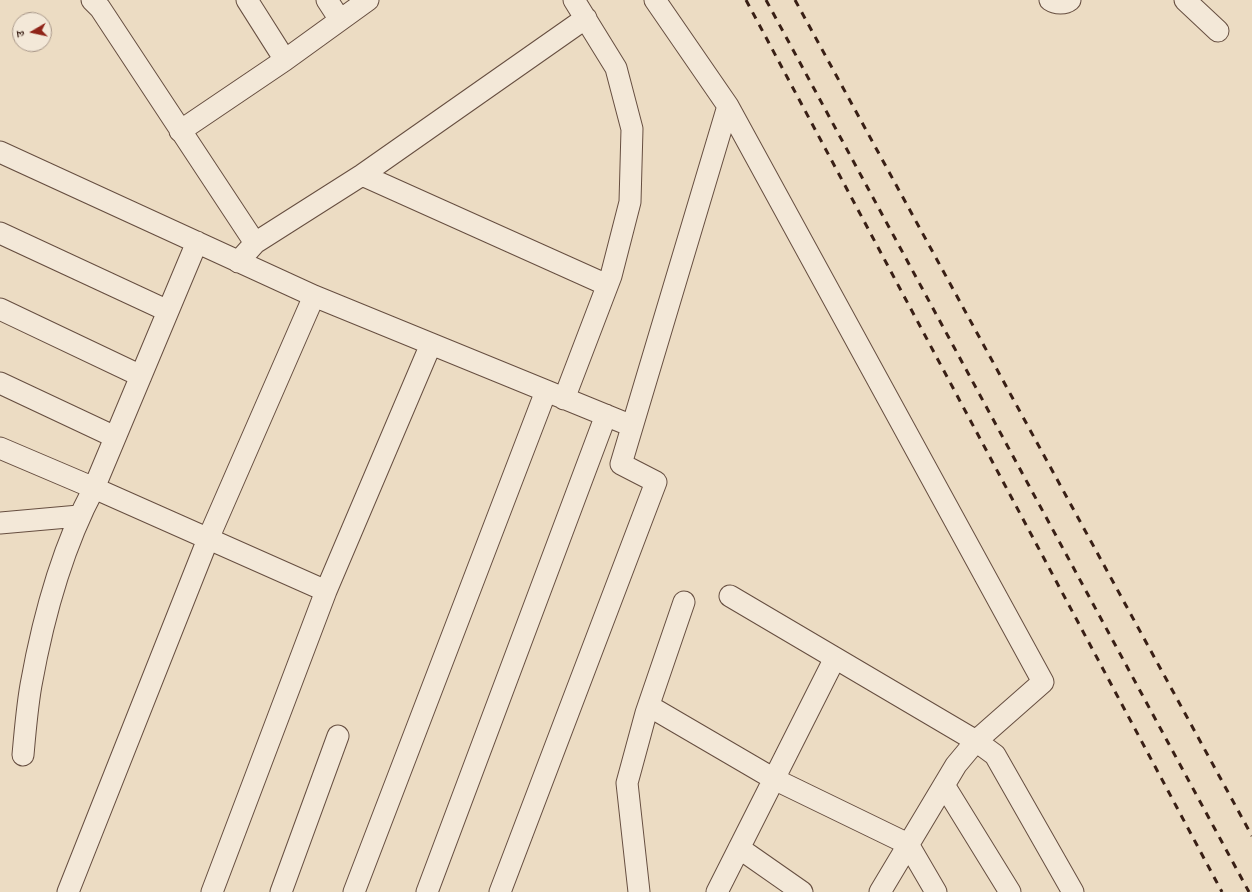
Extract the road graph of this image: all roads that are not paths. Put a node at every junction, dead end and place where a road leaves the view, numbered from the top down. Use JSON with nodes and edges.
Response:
{"nodes":[{"id":1,"x":92,"y":0,"type":"edge"},
{"id":2,"x":247,"y":0,"type":"edge"},
{"id":3,"x":327,"y":0,"type":"edge"},
{"id":4,"x":368,"y":0,"type":"edge"},
{"id":5,"x":574,"y":0,"type":"edge"},
{"id":6,"x":655,"y":0,"type":"edge"},
{"id":7,"x":1050,"y":0,"type":"edge"},
{"id":8,"x":1070,"y":0,"type":"edge"},
{"id":9,"x":1185,"y":0,"type":"edge"},
{"id":10,"x":586,"y":18,"type":"junction"},
{"id":11,"x":340,"y":20,"type":"junction"},
{"id":12,"x":1218,"y":31,"type":"dead end"},
{"id":13,"x":285,"y":60,"type":"junction"},
{"id":14,"x":728,"y":106,"type":"junction"},
{"id":15,"x":180,"y":130,"type":"junction"},
{"id":16,"x":0,"y":152,"type":"edge"},
{"id":17,"x":362,"y":175,"type":"junction"},
{"id":18,"x":0,"y":233,"type":"edge"},
{"id":19,"x":197,"y":242,"type":"junction"},
{"id":20,"x":255,"y":243,"type":"junction"},
{"id":21,"x":238,"y":262,"type":"junction"},
{"id":22,"x":607,"y":285,"type":"junction"},
{"id":23,"x":314,"y":296,"type":"junction"},
{"id":24,"x":0,"y":309,"type":"edge"},
{"id":25,"x":168,"y":311,"type":"junction"},
{"id":26,"x":431,"y":344,"type":"junction"},
{"id":27,"x":141,"y":376,"type":"junction"},
{"id":28,"x":0,"y":383,"type":"edge"},
{"id":29,"x":555,"y":395,"type":"junction"},
{"id":30,"x":606,"y":415,"type":"junction"},
{"id":31,"x":632,"y":426,"type":"junction"},
{"id":32,"x":115,"y":437,"type":"junction"},
{"id":33,"x":0,"y":448,"type":"edge"},
{"id":34,"x":94,"y":488,"type":"junction"},
{"id":35,"x":0,"y":511,"type":"edge"},
{"id":36,"x":79,"y":516,"type":"junction"},
{"id":37,"x":40,"y":520,"type":"junction"},
{"id":38,"x":0,"y":524,"type":"edge"},
{"id":39,"x":208,"y":539,"type":"junction"},
{"id":40,"x":326,"y":592,"type":"junction"},
{"id":41,"x":730,"y":596,"type":"dead end"},
{"id":42,"x":684,"y":602,"type":"dead end"},
{"id":43,"x":835,"y":658,"type":"junction"},
{"id":44,"x":649,"y":706,"type":"junction"},
{"id":45,"x":338,"y":736,"type":"dead end"},
{"id":46,"x":976,"y":741,"type":"junction"},
{"id":47,"x":22,"y":755,"type":"dead end"},
{"id":48,"x":774,"y":780,"type":"junction"},
{"id":49,"x":944,"y":785,"type":"junction"},
{"id":50,"x":908,"y":844,"type":"junction"},
{"id":51,"x":739,"y":848,"type":"junction"},
{"id":52,"x":68,"y":892,"type":"edge"},
{"id":53,"x":212,"y":892,"type":"edge"},
{"id":54,"x":281,"y":892,"type":"edge"},
{"id":55,"x":354,"y":892,"type":"edge"},
{"id":56,"x":426,"y":892,"type":"edge"},
{"id":57,"x":500,"y":892,"type":"edge"},
{"id":58,"x":639,"y":892,"type":"edge"},
{"id":59,"x":717,"y":892,"type":"edge"},
{"id":60,"x":802,"y":892,"type":"edge"},
{"id":61,"x":880,"y":892,"type":"edge"},
{"id":62,"x":936,"y":892,"type":"edge"},
{"id":63,"x":1010,"y":892,"type":"edge"},
{"id":64,"x":1073,"y":892,"type":"edge"}],
"edges":[{"from":1,"to":15,"type":"street"},
{"from":2,"to":13,"type":"street"},
{"from":3,"to":11,"type":"street"},
{"from":4,"to":11,"type":"street"},
{"from":5,"to":10,"type":"street"},
{"from":6,"to":14,"type":"street"},
{"from":7,"to":8,"type":"street"},
{"from":9,"to":12,"type":"street"},
{"from":10,"to":17,"type":"street"},
{"from":10,"to":22,"type":"street"},
{"from":11,"to":13,"type":"street"},
{"from":13,"to":15,"type":"street"},
{"from":14,"to":31,"type":"street"},
{"from":14,"to":46,"type":"street"},
{"from":15,"to":20,"type":"street"},
{"from":16,"to":19,"type":"street"},
{"from":17,"to":20,"type":"street"},
{"from":17,"to":22,"type":"street"},
{"from":18,"to":25,"type":"street"},
{"from":19,"to":21,"type":"street"},
{"from":19,"to":25,"type":"street"},
{"from":20,"to":21,"type":"street"},
{"from":21,"to":23,"type":"street"},
{"from":22,"to":29,"type":"street"},
{"from":23,"to":26,"type":"street"},
{"from":23,"to":39,"type":"street"},
{"from":24,"to":27,"type":"street"},
{"from":25,"to":27,"type":"street"},
{"from":26,"to":29,"type":"street"},
{"from":26,"to":40,"type":"street"},
{"from":27,"to":32,"type":"street"},
{"from":28,"to":32,"type":"street"},
{"from":29,"to":30,"type":"street"},
{"from":29,"to":55,"type":"street"},
{"from":30,"to":31,"type":"street"},
{"from":30,"to":56,"type":"street"},
{"from":31,"to":57,"type":"street"},
{"from":32,"to":34,"type":"street"},
{"from":33,"to":34,"type":"street"},
{"from":34,"to":36,"type":"street"},
{"from":34,"to":39,"type":"street"},
{"from":35,"to":37,"type":"street"},
{"from":36,"to":37,"type":"street"},
{"from":36,"to":47,"type":"street"},
{"from":37,"to":38,"type":"street"},
{"from":39,"to":40,"type":"street"},
{"from":39,"to":52,"type":"street"},
{"from":40,"to":53,"type":"street"},
{"from":41,"to":43,"type":"street"},
{"from":42,"to":44,"type":"street"},
{"from":43,"to":46,"type":"street"},
{"from":43,"to":48,"type":"street"},
{"from":44,"to":48,"type":"street"},
{"from":44,"to":58,"type":"street"},
{"from":45,"to":54,"type":"street"},
{"from":46,"to":49,"type":"street"},
{"from":46,"to":64,"type":"street"},
{"from":48,"to":50,"type":"street"},
{"from":48,"to":51,"type":"street"},
{"from":49,"to":50,"type":"street"},
{"from":49,"to":63,"type":"street"},
{"from":50,"to":61,"type":"street"},
{"from":50,"to":62,"type":"street"},
{"from":51,"to":59,"type":"street"},
{"from":51,"to":60,"type":"street"}]}
